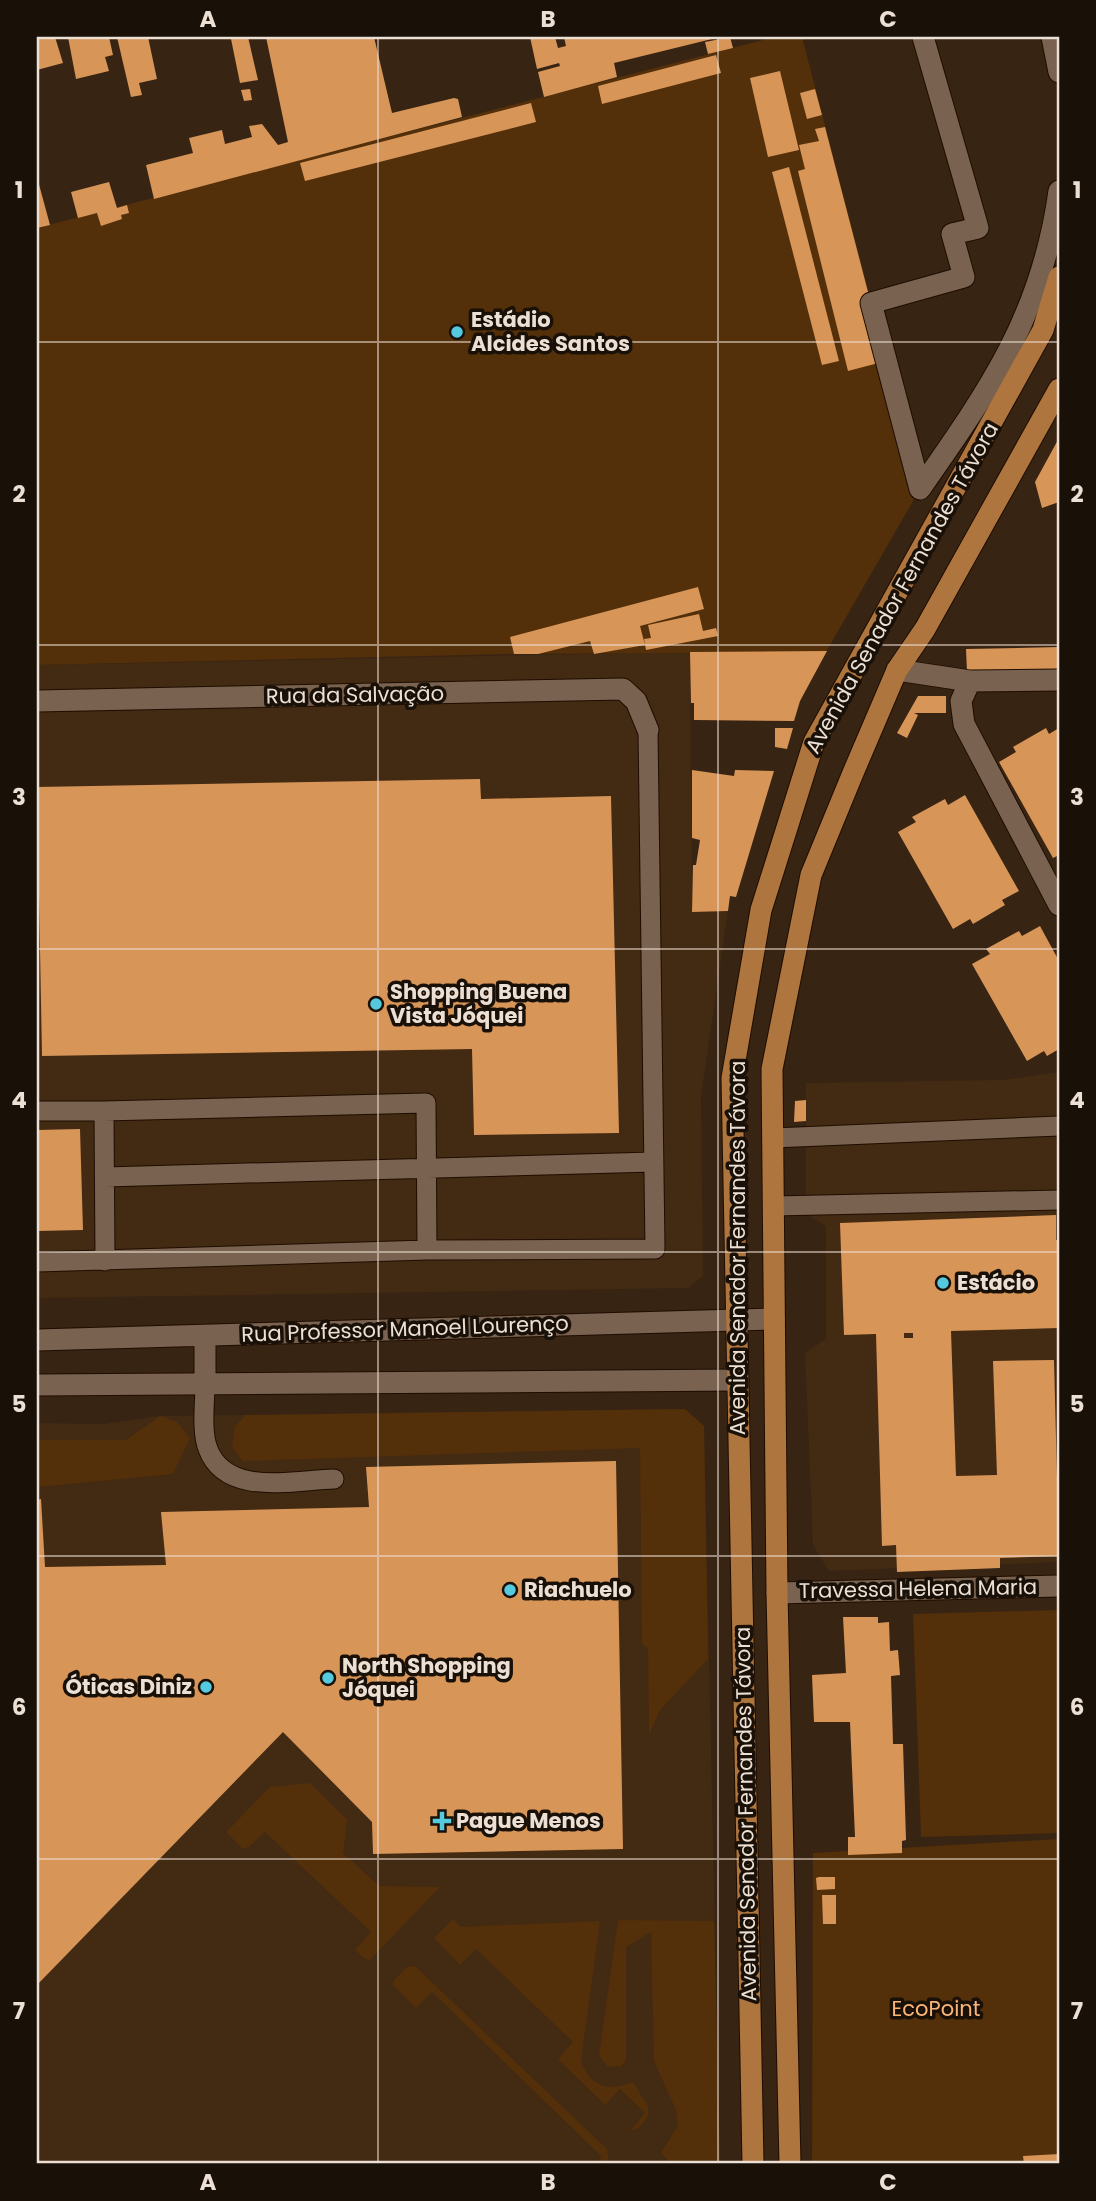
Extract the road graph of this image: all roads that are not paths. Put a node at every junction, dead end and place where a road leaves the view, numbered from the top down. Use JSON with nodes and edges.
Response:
{"nodes":[{"id":1,"x":923,"y":37,"type":"edge"},
{"id":2,"x":1052,"y":37,"type":"edge"},
{"id":3,"x":1059,"y":72,"type":"edge"},
{"id":4,"x":1059,"y":191,"type":"edge"},
{"id":5,"x":1059,"y":277,"type":"edge"},
{"id":6,"x":1059,"y":389,"type":"edge"},
{"id":7,"x":897,"y":670,"type":"junction"},
{"id":8,"x":1059,"y":680,"type":"edge"},
{"id":9,"x":970,"y":681,"type":"junction"},
{"id":10,"x":37,"y":701,"type":"edge"},
{"id":11,"x":648,"y":730,"type":"joint"},
{"id":12,"x":1059,"y":905,"type":"edge"},
{"id":13,"x":37,"y":1111,"type":"edge"},
{"id":14,"x":104,"y":1111,"type":"junction"},
{"id":15,"x":1059,"y":1126,"type":"edge"},
{"id":16,"x":773,"y":1138,"type":"junction"},
{"id":17,"x":653,"y":1162,"type":"junction"},
{"id":18,"x":428,"y":1170,"type":"junction"},
{"id":19,"x":104,"y":1177,"type":"junction"},
{"id":20,"x":1059,"y":1200,"type":"edge"},
{"id":21,"x":774,"y":1206,"type":"junction"},
{"id":22,"x":427,"y":1250,"type":"junction"},
{"id":23,"x":105,"y":1261,"type":"junction"},
{"id":24,"x":37,"y":1262,"type":"edge"},
{"id":25,"x":774,"y":1319,"type":"junction"},
{"id":26,"x":737,"y":1320,"type":"junction"},
{"id":27,"x":205,"y":1336,"type":"junction"},
{"id":28,"x":37,"y":1340,"type":"edge"},
{"id":29,"x":738,"y":1380,"type":"junction"},
{"id":30,"x":205,"y":1384,"type":"junction"},
{"id":31,"x":37,"y":1385,"type":"edge"},
{"id":32,"x":334,"y":1479,"type":"dead end"},
{"id":33,"x":1059,"y":1586,"type":"edge"},
{"id":34,"x":778,"y":1593,"type":"junction"},
{"id":35,"x":753,"y":2164,"type":"edge"},
{"id":36,"x":790,"y":2164,"type":"edge"}],
"edges":[{"from":1,"to":4,"type":"street"},
{"from":2,"to":3,"type":"street"},
{"from":5,"to":26,"type":"main road","name":"Avenida Senador Fernandes Távora"},
{"from":6,"to":7,"type":"main road","name":"Avenida Senador Fernandes Távora"},
{"from":7,"to":9,"type":"street"},
{"from":7,"to":16,"type":"main road","name":"Avenida Senador Fernandes Távora"},
{"from":8,"to":9,"type":"street"},
{"from":9,"to":12,"type":"street"},
{"from":10,"to":11,"type":"street","name":"Rua da Salvação"},
{"from":11,"to":17,"type":"lane"},
{"from":13,"to":14,"type":"lane"},
{"from":14,"to":18,"type":"lane"},
{"from":14,"to":19,"type":"lane"},
{"from":15,"to":16,"type":"lane"},
{"from":16,"to":21,"type":"main road","name":"Avenida Senador Fernandes Távora"},
{"from":17,"to":18,"type":"lane"},
{"from":17,"to":22,"type":"lane"},
{"from":18,"to":19,"type":"lane"},
{"from":18,"to":22,"type":"lane"},
{"from":19,"to":23,"type":"lane"},
{"from":20,"to":21,"type":"lane"},
{"from":21,"to":25,"type":"main road","name":"Avenida Senador Fernandes Távora"},
{"from":22,"to":23,"type":"lane"},
{"from":23,"to":24,"type":"lane"},
{"from":25,"to":26,"type":"street","name":"Rua Professor Manoel Lourenço"},
{"from":25,"to":34,"type":"main road","name":"Avenida Senador Fernandes Távora"},
{"from":26,"to":27,"type":"street","name":"Rua Professor Manoel Lourenço"},
{"from":26,"to":29,"type":"main road","name":"Avenida Senador Fernandes Távora"},
{"from":27,"to":28,"type":"street","name":"Rua Professor Manoel Lourenço"},
{"from":27,"to":30,"type":"street"},
{"from":29,"to":30,"type":"street"},
{"from":29,"to":35,"type":"main road","name":"Avenida Senador Fernandes Távora"},
{"from":30,"to":31,"type":"street"},
{"from":30,"to":32,"type":"lane"},
{"from":33,"to":34,"type":"street","name":"Travessa Helena Maria"},
{"from":34,"to":36,"type":"main road","name":"Avenida Senador Fernandes Távora"}]}
